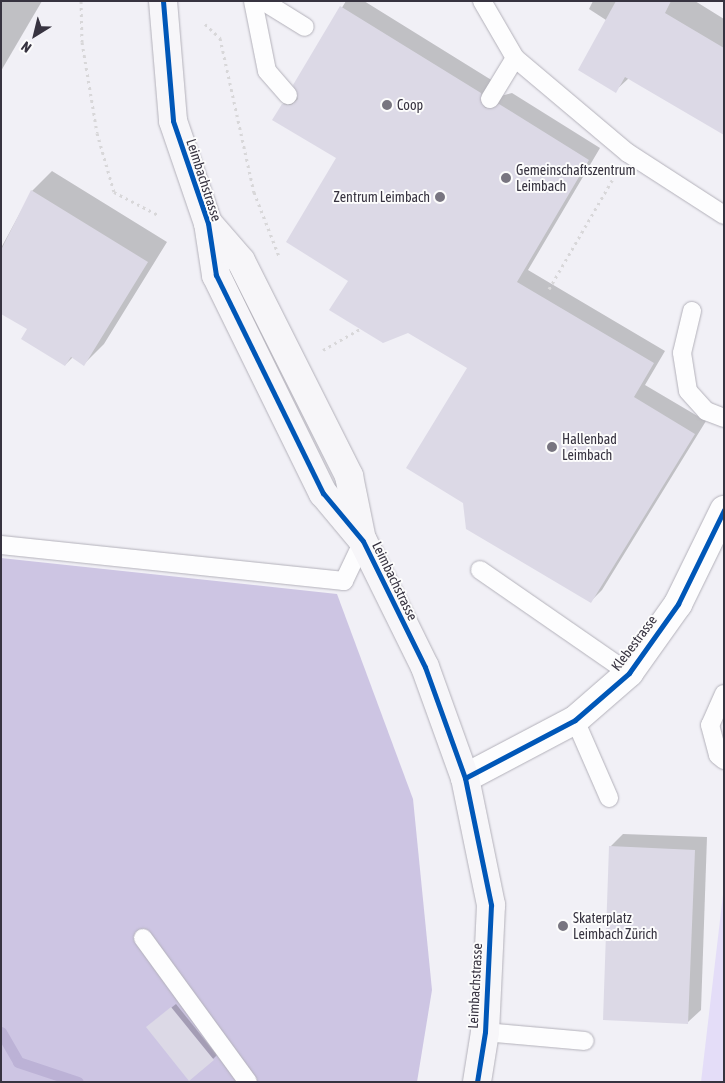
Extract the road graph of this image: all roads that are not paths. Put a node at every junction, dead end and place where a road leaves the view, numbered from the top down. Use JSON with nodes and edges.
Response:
{"nodes":[{"id":1,"x":163,"y":1,"type":"edge"},
{"id":2,"x":253,"y":1,"type":"edge"},
{"id":3,"x":264,"y":1,"type":"edge"},
{"id":4,"x":482,"y":1,"type":"edge"},
{"id":5,"x":306,"y":27,"type":"dead end"},
{"id":6,"x":515,"y":58,"type":"junction"},
{"id":7,"x":288,"y":94,"type":"dead end"},
{"id":8,"x":490,"y":99,"type":"dead end"},
{"id":9,"x":724,"y":215,"type":"edge"},
{"id":10,"x":692,"y":311,"type":"dead end"},
{"id":11,"x":724,"y":418,"type":"edge"},
{"id":12,"x":724,"y":510,"type":"edge"},
{"id":13,"x":362,"y":541,"type":"junction"},
{"id":14,"x":1,"y":545,"type":"edge"},
{"id":15,"x":480,"y":570,"type":"dead end"},
{"id":16,"x":629,"y":673,"type":"junction"},
{"id":17,"x":724,"y":694,"type":"edge"},
{"id":18,"x":574,"y":720,"type":"junction"},
{"id":19,"x":724,"y":760,"type":"edge"},
{"id":20,"x":465,"y":778,"type":"junction"},
{"id":21,"x":609,"y":798,"type":"dead end"},
{"id":22,"x":143,"y":938,"type":"dead end"},
{"id":23,"x":485,"y":1032,"type":"junction"},
{"id":24,"x":585,"y":1041,"type":"dead end"},
{"id":25,"x":248,"y":1082,"type":"edge"},
{"id":26,"x":477,"y":1082,"type":"edge"}],
"edges":[{"from":1,"to":13,"type":"street","name":"Leimbachstrasse"},
{"from":2,"to":7,"type":"lane"},
{"from":3,"to":5,"type":"lane"},
{"from":4,"to":6,"type":"lane"},
{"from":6,"to":8,"type":"lane"},
{"from":6,"to":9,"type":"lane"},
{"from":10,"to":11,"type":"lane"},
{"from":12,"to":16,"type":"street","name":"Klebestrasse"},
{"from":13,"to":14,"type":"lane"},
{"from":13,"to":20,"type":"street","name":"Leimbachstrasse"},
{"from":15,"to":16,"type":"lane"},
{"from":16,"to":18,"type":"street","name":"Klebestrasse"},
{"from":17,"to":19,"type":"lane"},
{"from":18,"to":20,"type":"street","name":"Klebestrasse"},
{"from":18,"to":21,"type":"lane"},
{"from":20,"to":23,"type":"street","name":"Leimbachstrasse"},
{"from":22,"to":25,"type":"lane"},
{"from":23,"to":24,"type":"lane"},
{"from":23,"to":26,"type":"street","name":"Leimbachstrasse"}]}
